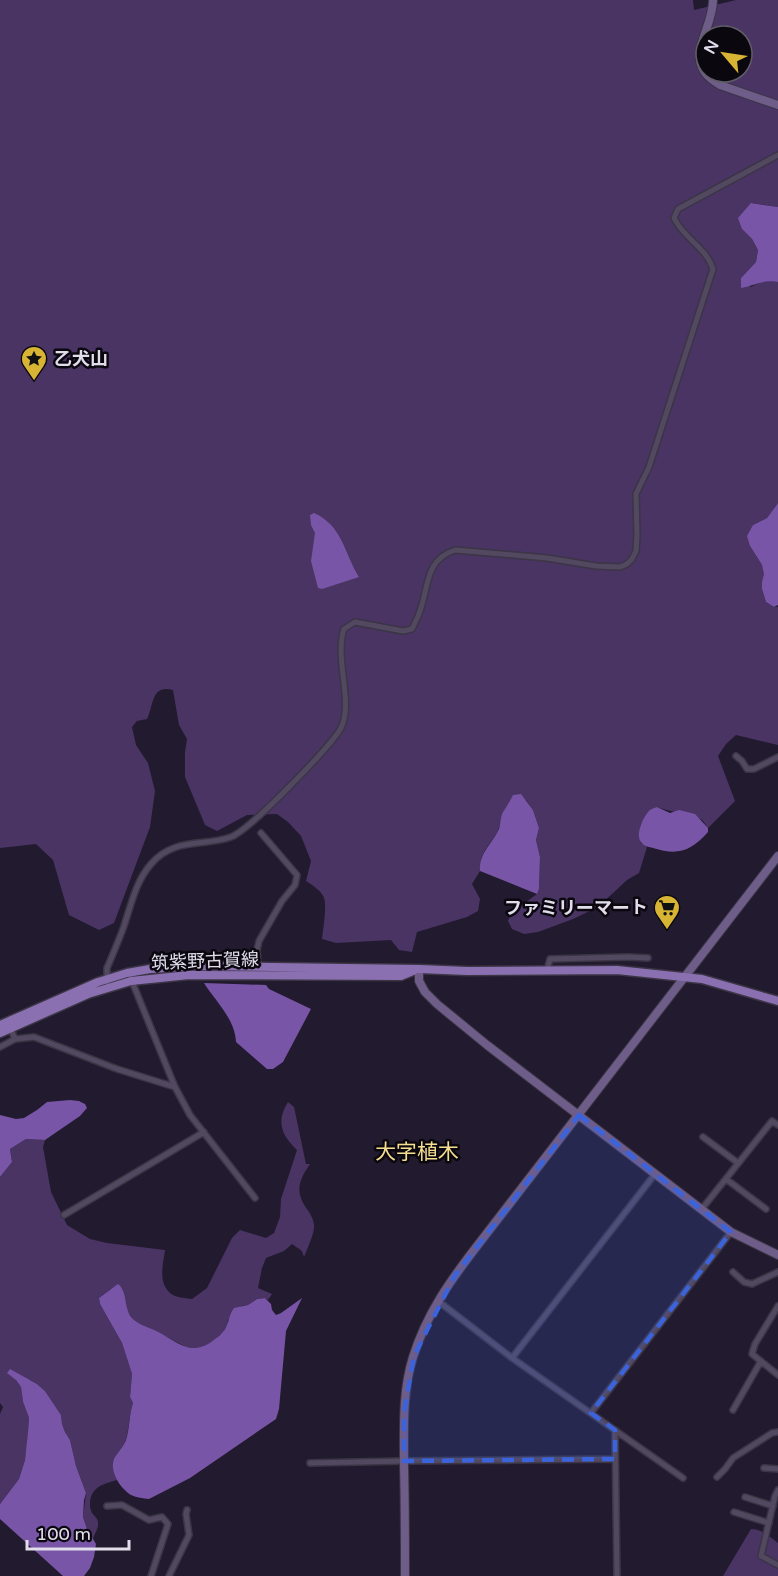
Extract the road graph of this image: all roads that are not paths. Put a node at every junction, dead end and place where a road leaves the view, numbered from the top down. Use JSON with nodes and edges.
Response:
{"nodes":[{"id":1,"x":713,"y":0,"type":"edge"},
{"id":2,"x":778,"y":105,"type":"edge"},
{"id":3,"x":778,"y":155,"type":"edge"},
{"id":4,"x":736,"y":756,"type":"dead end"},
{"id":5,"x":778,"y":758,"type":"edge"},
{"id":6,"x":261,"y":833,"type":"dead end"},
{"id":7,"x":778,"y":856,"type":"edge"},
{"id":8,"x":648,"y":958,"type":"dead end"},
{"id":9,"x":258,"y":967,"type":"junction"},
{"id":10,"x":419,"y":969,"type":"junction"},
{"id":11,"x":547,"y":970,"type":"junction"},
{"id":12,"x":686,"y":976,"type":"junction"},
{"id":13,"x":129,"y":977,"type":"junction"},
{"id":14,"x":107,"y":983,"type":"junction"},
{"id":15,"x":778,"y":1001,"type":"edge"},
{"id":16,"x":6,"y":1025,"type":"edge"},
{"id":17,"x":0,"y":1033,"type":"edge"},
{"id":18,"x":15,"y":1039,"type":"junction"},
{"id":19,"x":0,"y":1047,"type":"edge"},
{"id":20,"x":175,"y":1086,"type":"junction"},
{"id":21,"x":579,"y":1115,"type":"junction"},
{"id":22,"x":778,"y":1125,"type":"edge"},
{"id":23,"x":204,"y":1132,"type":"junction"},
{"id":24,"x":703,"y":1137,"type":"dead end"},
{"id":25,"x":738,"y":1163,"type":"junction"},
{"id":26,"x":655,"y":1174,"type":"junction"},
{"id":27,"x":726,"y":1179,"type":"junction"},
{"id":28,"x":255,"y":1198,"type":"dead end"},
{"id":29,"x":766,"y":1209,"type":"dead end"},
{"id":30,"x":700,"y":1210,"type":"junction"},
{"id":31,"x":64,"y":1215,"type":"dead end"},
{"id":32,"x":731,"y":1232,"type":"junction"},
{"id":33,"x":778,"y":1255,"type":"edge"},
{"id":34,"x":733,"y":1272,"type":"dead end"},
{"id":35,"x":778,"y":1272,"type":"edge"},
{"id":36,"x":438,"y":1301,"type":"junction"},
{"id":37,"x":778,"y":1306,"type":"edge"},
{"id":38,"x":512,"y":1358,"type":"junction"},
{"id":39,"x":761,"y":1361,"type":"junction"},
{"id":40,"x":778,"y":1375,"type":"edge"},
{"id":41,"x":733,"y":1410,"type":"dead end"},
{"id":42,"x":591,"y":1413,"type":"junction"},
{"id":43,"x":615,"y":1430,"type":"junction"},
{"id":44,"x":778,"y":1432,"type":"edge"},
{"id":45,"x":615,"y":1459,"type":"junction"},
{"id":46,"x":404,"y":1461,"type":"junction"},
{"id":47,"x":310,"y":1463,"type":"dead end"},
{"id":48,"x":764,"y":1468,"type":"dead end"},
{"id":49,"x":778,"y":1469,"type":"edge"},
{"id":50,"x":717,"y":1477,"type":"dead end"},
{"id":51,"x":683,"y":1478,"type":"dead end"},
{"id":52,"x":778,"y":1490,"type":"edge"},
{"id":53,"x":746,"y":1497,"type":"dead end"},
{"id":54,"x":107,"y":1506,"type":"dead end"},
{"id":55,"x":773,"y":1506,"type":"junction"},
{"id":56,"x":187,"y":1510,"type":"dead end"},
{"id":57,"x":734,"y":1512,"type":"dead end"},
{"id":58,"x":769,"y":1523,"type":"junction"},
{"id":59,"x":778,"y":1564,"type":"edge"},
{"id":60,"x":151,"y":1576,"type":"edge"},
{"id":61,"x":169,"y":1576,"type":"edge"},
{"id":62,"x":405,"y":1576,"type":"edge"},
{"id":63,"x":617,"y":1576,"type":"edge"}],
"edges":[{"from":1,"to":2,"type":"street"},
{"from":3,"to":14,"type":"street"},
{"from":4,"to":5,"type":"street"},
{"from":6,"to":9,"type":"street"},
{"from":7,"to":12,"type":"street"},
{"from":8,"to":11,"type":"street"},
{"from":9,"to":10,"type":"main road","name":"筑紫野古賀線"},
{"from":9,"to":13,"type":"main road","name":"筑紫野古賀線"},
{"from":10,"to":11,"type":"main road","name":"筑紫野古賀線"},
{"from":10,"to":13,"type":"main road","name":"筑紫野古賀線"},
{"from":10,"to":21,"type":"street"},
{"from":11,"to":12,"type":"main road","name":"筑紫野古賀線"},
{"from":12,"to":15,"type":"main road","name":"筑紫野古賀線"},
{"from":12,"to":21,"type":"street"},
{"from":13,"to":14,"type":"main road","name":"筑紫野古賀線"},
{"from":13,"to":20,"type":"street"},
{"from":14,"to":16,"type":"main road","name":"筑紫野古賀線"},
{"from":16,"to":17,"type":"main road","name":"筑紫野古賀線"},
{"from":16,"to":18,"type":"street"},
{"from":18,"to":19,"type":"street"},
{"from":18,"to":20,"type":"street"},
{"from":20,"to":23,"type":"street"},
{"from":21,"to":26,"type":"street"},
{"from":21,"to":36,"type":"street"},
{"from":22,"to":25,"type":"street"},
{"from":23,"to":28,"type":"street"},
{"from":23,"to":31,"type":"street"},
{"from":24,"to":25,"type":"street"},
{"from":25,"to":27,"type":"street"},
{"from":26,"to":30,"type":"street"},
{"from":26,"to":38,"type":"street"},
{"from":27,"to":29,"type":"street"},
{"from":27,"to":30,"type":"street"},
{"from":30,"to":32,"type":"street"},
{"from":32,"to":33,"type":"street"},
{"from":32,"to":42,"type":"street"},
{"from":34,"to":35,"type":"street"},
{"from":36,"to":38,"type":"street"},
{"from":36,"to":46,"type":"street"},
{"from":37,"to":39,"type":"street"},
{"from":38,"to":42,"type":"street"},
{"from":39,"to":40,"type":"street"},
{"from":39,"to":41,"type":"street"},
{"from":42,"to":43,"type":"street"},
{"from":43,"to":45,"type":"street"},
{"from":43,"to":51,"type":"street"},
{"from":44,"to":50,"type":"street"},
{"from":45,"to":46,"type":"street"},
{"from":45,"to":63,"type":"street"},
{"from":46,"to":47,"type":"street"},
{"from":46,"to":62,"type":"street"},
{"from":48,"to":49,"type":"street"},
{"from":52,"to":55,"type":"street"},
{"from":53,"to":55,"type":"street"},
{"from":54,"to":60,"type":"street"},
{"from":55,"to":58,"type":"street"},
{"from":56,"to":61,"type":"street"},
{"from":57,"to":58,"type":"street"},
{"from":58,"to":59,"type":"street"}]}
